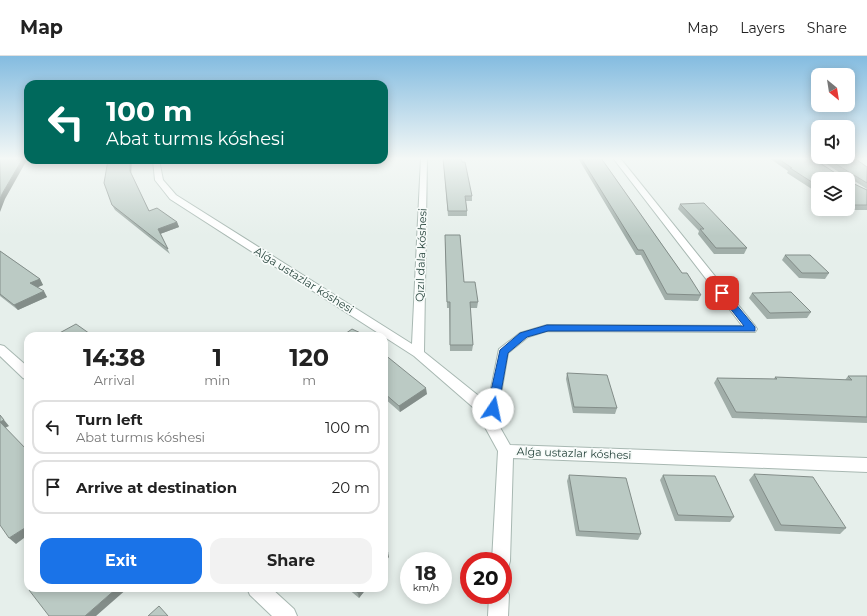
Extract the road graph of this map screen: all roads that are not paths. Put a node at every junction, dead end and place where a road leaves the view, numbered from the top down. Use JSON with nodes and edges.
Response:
{"nodes":[{"id":1,"x":161,"y":184,"type":"edge"},
{"id":2,"x":423,"y":184,"type":"edge"},
{"id":3,"x":637,"y":184,"type":"edge"},
{"id":4,"x":751,"y":329,"type":"joint"},
{"id":5,"x":385,"y":332,"type":"edge"},
{"id":6,"x":388,"y":334,"type":"edge"},
{"id":7,"x":0,"y":349,"type":"edge"},
{"id":8,"x":418,"y":353,"type":"junction"},
{"id":9,"x":24,"y":371,"type":"edge"},
{"id":10,"x":490,"y":423,"type":"junction"},
{"id":11,"x":506,"y":451,"type":"junction"},
{"id":12,"x":867,"y":465,"type":"edge"},
{"id":13,"x":501,"y":552,"type":"edge"},
{"id":14,"x":261,"y":592,"type":"edge"},
{"id":15,"x":499,"y":604,"type":"edge"},
{"id":16,"x":287,"y":616,"type":"edge"},
{"id":17,"x":498,"y":616,"type":"edge"}],
"edges":[{"from":1,"to":5,"type":"street","name":"Alǵa ustazlar kóshesi"},
{"from":2,"to":8,"type":"street","name":"Qızıl dala kóshesi"},
{"from":3,"to":4,"type":"street"},
{"from":4,"to":10,"type":"lane"},
{"from":6,"to":8,"type":"street","name":"Alǵa ustazlar kóshesi"},
{"from":7,"to":9,"type":"street"},
{"from":8,"to":10,"type":"street","name":"Alǵa ustazlar kóshesi"},
{"from":10,"to":11,"type":"street","name":"Alǵa ustazlar kóshesi"},
{"from":11,"to":12,"type":"street","name":"Alǵa ustazlar kóshesi"},
{"from":11,"to":13,"type":"street"},
{"from":14,"to":16,"type":"street"},
{"from":15,"to":17,"type":"street"}]}
